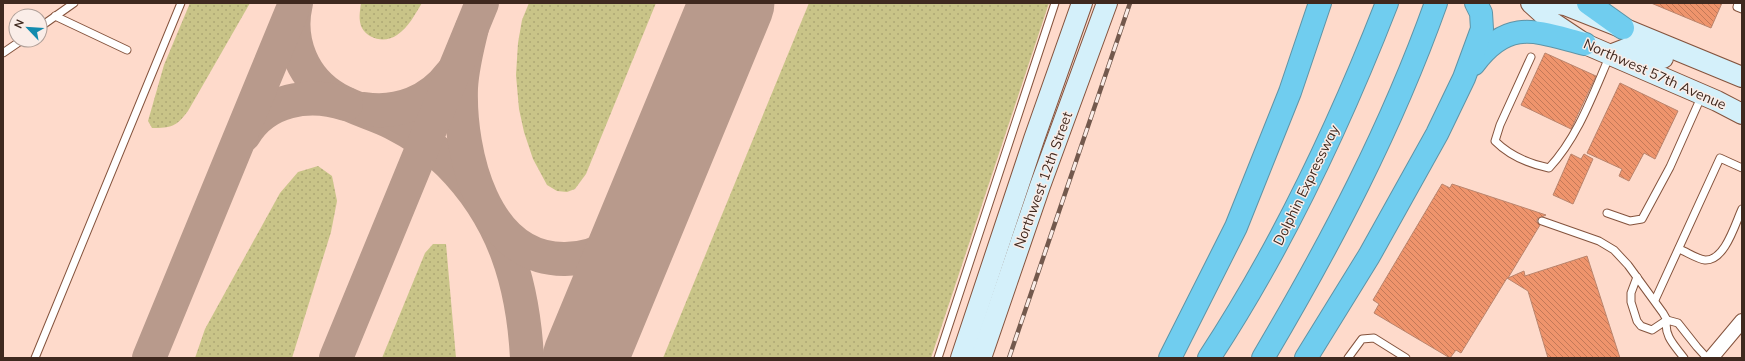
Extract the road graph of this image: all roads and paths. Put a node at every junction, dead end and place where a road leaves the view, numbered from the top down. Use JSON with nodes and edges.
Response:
{"nodes":[{"id":1,"x":74,"y":3,"type":"edge"},
{"id":2,"x":181,"y":3,"type":"edge"},
{"id":3,"x":1055,"y":3,"type":"edge"},
{"id":4,"x":1082,"y":3,"type":"edge"},
{"id":5,"x":1107,"y":3,"type":"edge"},
{"id":6,"x":1302,"y":3,"type":"edge"},
{"id":7,"x":1320,"y":3,"type":"edge"},
{"id":8,"x":1387,"y":3,"type":"edge"},
{"id":9,"x":1476,"y":3,"type":"edge"},
{"id":10,"x":1532,"y":3,"type":"edge"},
{"id":11,"x":1552,"y":3,"type":"edge"},
{"id":12,"x":1588,"y":3,"type":"edge"},
{"id":13,"x":1434,"y":9,"type":"edge"},
{"id":14,"x":55,"y":16,"type":"junction"},
{"id":15,"x":48,"y":21,"type":"edge"},
{"id":16,"x":1623,"y":28,"type":"junction"},
{"id":17,"x":1586,"y":44,"type":"junction"},
{"id":18,"x":11,"y":48,"type":"edge"},
{"id":19,"x":127,"y":50,"type":"dead end"},
{"id":20,"x":3,"y":54,"type":"edge"},
{"id":21,"x":1303,"y":54,"type":"junction"},
{"id":22,"x":1610,"y":55,"type":"junction"},
{"id":23,"x":1531,"y":58,"type":"dead end"},
{"id":24,"x":1712,"y":64,"type":"junction"},
{"id":25,"x":1742,"y":77,"type":"edge"},
{"id":26,"x":1464,"y":78,"type":"junction"},
{"id":27,"x":1703,"y":95,"type":"junction"},
{"id":28,"x":1742,"y":114,"type":"edge"},
{"id":29,"x":1742,"y":168,"type":"edge"},
{"id":30,"x":1742,"y":209,"type":"edge"},
{"id":31,"x":1608,"y":213,"type":"dead end"},
{"id":32,"x":1542,"y":221,"type":"dead end"},
{"id":33,"x":1679,"y":249,"type":"junction"},
{"id":34,"x":1637,"y":277,"type":"junction"},
{"id":35,"x":1654,"y":300,"type":"junction"},
{"id":36,"x":1667,"y":320,"type":"junction"},
{"id":37,"x":1742,"y":321,"type":"edge"},
{"id":38,"x":1394,"y":355,"type":"edge"},
{"id":39,"x":35,"y":358,"type":"edge"},
{"id":40,"x":938,"y":358,"type":"edge"},
{"id":41,"x":961,"y":358,"type":"edge"},
{"id":42,"x":981,"y":358,"type":"edge"},
{"id":43,"x":1170,"y":358,"type":"edge"},
{"id":44,"x":1209,"y":358,"type":"edge"},
{"id":45,"x":1263,"y":358,"type":"edge"},
{"id":46,"x":1306,"y":358,"type":"edge"},
{"id":47,"x":1348,"y":358,"type":"edge"},
{"id":48,"x":1406,"y":358,"type":"edge"},
{"id":49,"x":1684,"y":358,"type":"edge"},
{"id":50,"x":1707,"y":358,"type":"edge"},
{"id":51,"x":1711,"y":358,"type":"edge"}],
"edges":[{"from":1,"to":14,"type":"lane"},
{"from":2,"to":39,"type":"lane"},
{"from":3,"to":40,"type":"lane"},
{"from":4,"to":41,"type":"main road","name":"Northwest 12th Street"},
{"from":5,"to":42,"type":"main road","name":"Northwest 12th Street"},
{"from":6,"to":21,"type":"highway"},
{"from":7,"to":21,"type":"highway"},
{"from":8,"to":44,"type":"highway","name":"Dolphin Expressway"},
{"from":9,"to":26,"type":"highway"},
{"from":10,"to":17,"type":"main road","name":"Northwest 57th Avenue"},
{"from":11,"to":16,"type":"main road","name":"Northwest 57th Avenue"},
{"from":12,"to":16,"type":"highway"},
{"from":13,"to":45,"type":"highway"},
{"from":14,"to":15,"type":"lane"},
{"from":14,"to":19,"type":"lane"},
{"from":16,"to":24,"type":"main road","name":"Northwest 57th Avenue"},
{"from":17,"to":22,"type":"main road","name":"Northwest 57th Avenue"},
{"from":17,"to":26,"type":"highway"},
{"from":18,"to":20,"type":"lane"},
{"from":21,"to":43,"type":"highway"},
{"from":22,"to":23,"type":"lane"},
{"from":22,"to":24,"type":"main road"},
{"from":22,"to":27,"type":"main road","name":"Northwest 57th Avenue"},
{"from":24,"to":25,"type":"main road","name":"Northwest 57th Avenue"},
{"from":26,"to":46,"type":"highway"},
{"from":27,"to":28,"type":"main road","name":"Northwest 57th Avenue"},
{"from":27,"to":31,"type":"lane"},
{"from":29,"to":33,"type":"lane"},
{"from":30,"to":33,"type":"lane"},
{"from":32,"to":34,"type":"lane"},
{"from":33,"to":35,"type":"lane"},
{"from":34,"to":35,"type":"lane"},
{"from":34,"to":36,"type":"lane"},
{"from":35,"to":36,"type":"lane"},
{"from":36,"to":49,"type":"lane"},
{"from":36,"to":50,"type":"lane"},
{"from":37,"to":51,"type":"street"},
{"from":38,"to":47,"type":"lane"},
{"from":38,"to":48,"type":"lane"}]}
